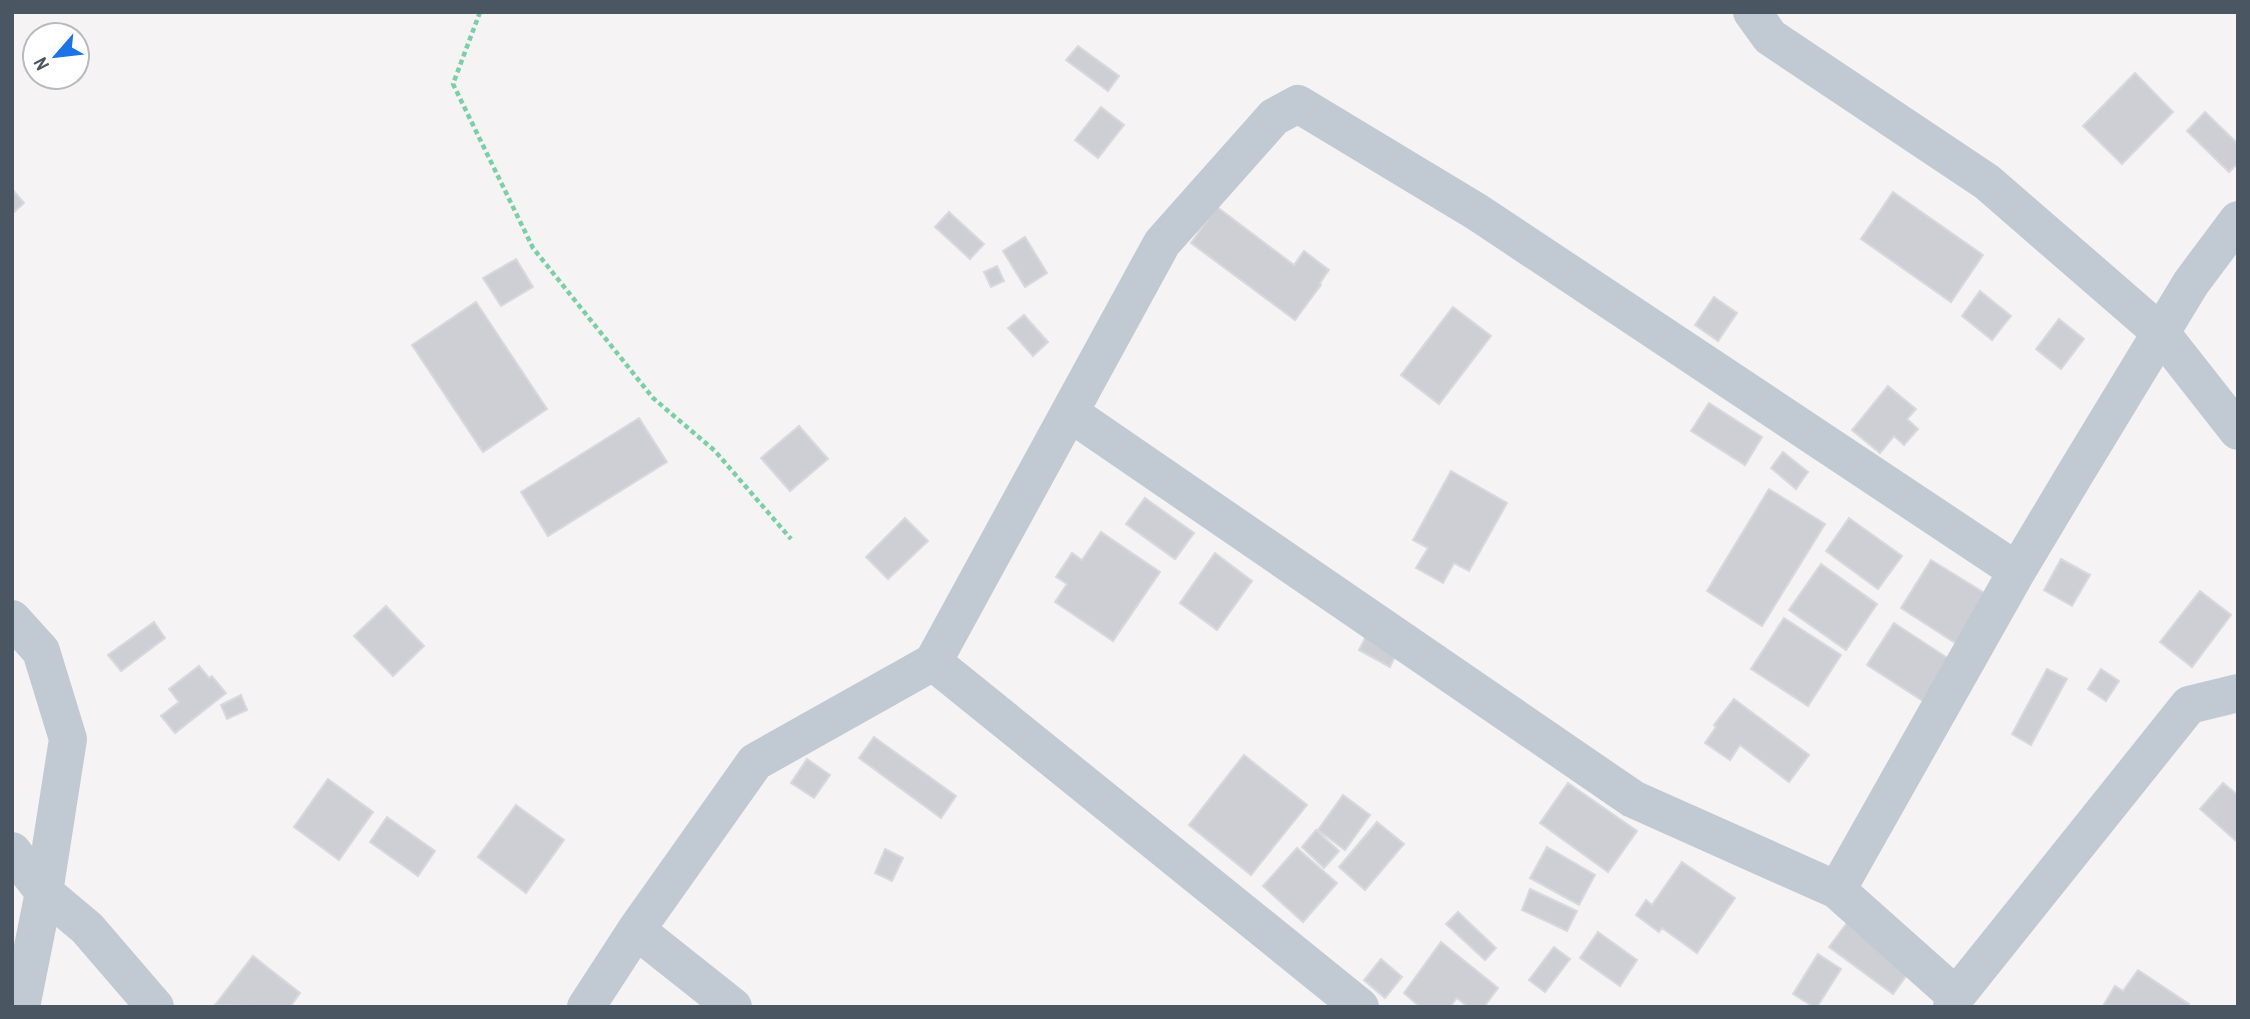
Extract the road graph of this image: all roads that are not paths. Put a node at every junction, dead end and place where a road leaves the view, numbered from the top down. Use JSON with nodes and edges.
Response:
{"nodes":[{"id":1,"x":1752,"y":12,"type":"edge"},
{"id":2,"x":2238,"y":220,"type":"edge"},
{"id":3,"x":2161,"y":333,"type":"junction"},
{"id":4,"x":1070,"y":413,"type":"junction"},
{"id":5,"x":2238,"y":431,"type":"edge"},
{"id":6,"x":2017,"y":571,"type":"junction"},
{"id":7,"x":12,"y":619,"type":"edge"},
{"id":8,"x":933,"y":662,"type":"junction"},
{"id":9,"x":2238,"y":693,"type":"edge"},
{"id":10,"x":12,"y":851,"type":"edge"},
{"id":11,"x":1837,"y":890,"type":"junction"},
{"id":12,"x":44,"y":892,"type":"junction"},
{"id":13,"x":636,"y":930,"type":"junction"},
{"id":14,"x":1954,"y":1001,"type":"edge"},
{"id":15,"x":21,"y":1007,"type":"edge"},
{"id":16,"x":155,"y":1007,"type":"edge"},
{"id":17,"x":586,"y":1007,"type":"edge"},
{"id":18,"x":733,"y":1007,"type":"edge"},
{"id":19,"x":1360,"y":1007,"type":"edge"}],
"edges":[{"from":1,"to":3,"type":"street"},
{"from":2,"to":3,"type":"street"},
{"from":3,"to":5,"type":"street"},
{"from":3,"to":6,"type":"street"},
{"from":4,"to":6,"type":"street"},
{"from":4,"to":8,"type":"street"},
{"from":4,"to":11,"type":"street"},
{"from":6,"to":11,"type":"street"},
{"from":7,"to":12,"type":"street"},
{"from":8,"to":13,"type":"street"},
{"from":8,"to":19,"type":"street"},
{"from":9,"to":14,"type":"street"},
{"from":10,"to":12,"type":"street"},
{"from":11,"to":14,"type":"street"},
{"from":12,"to":15,"type":"street"},
{"from":12,"to":16,"type":"street"},
{"from":13,"to":17,"type":"street"},
{"from":13,"to":18,"type":"street"}]}
